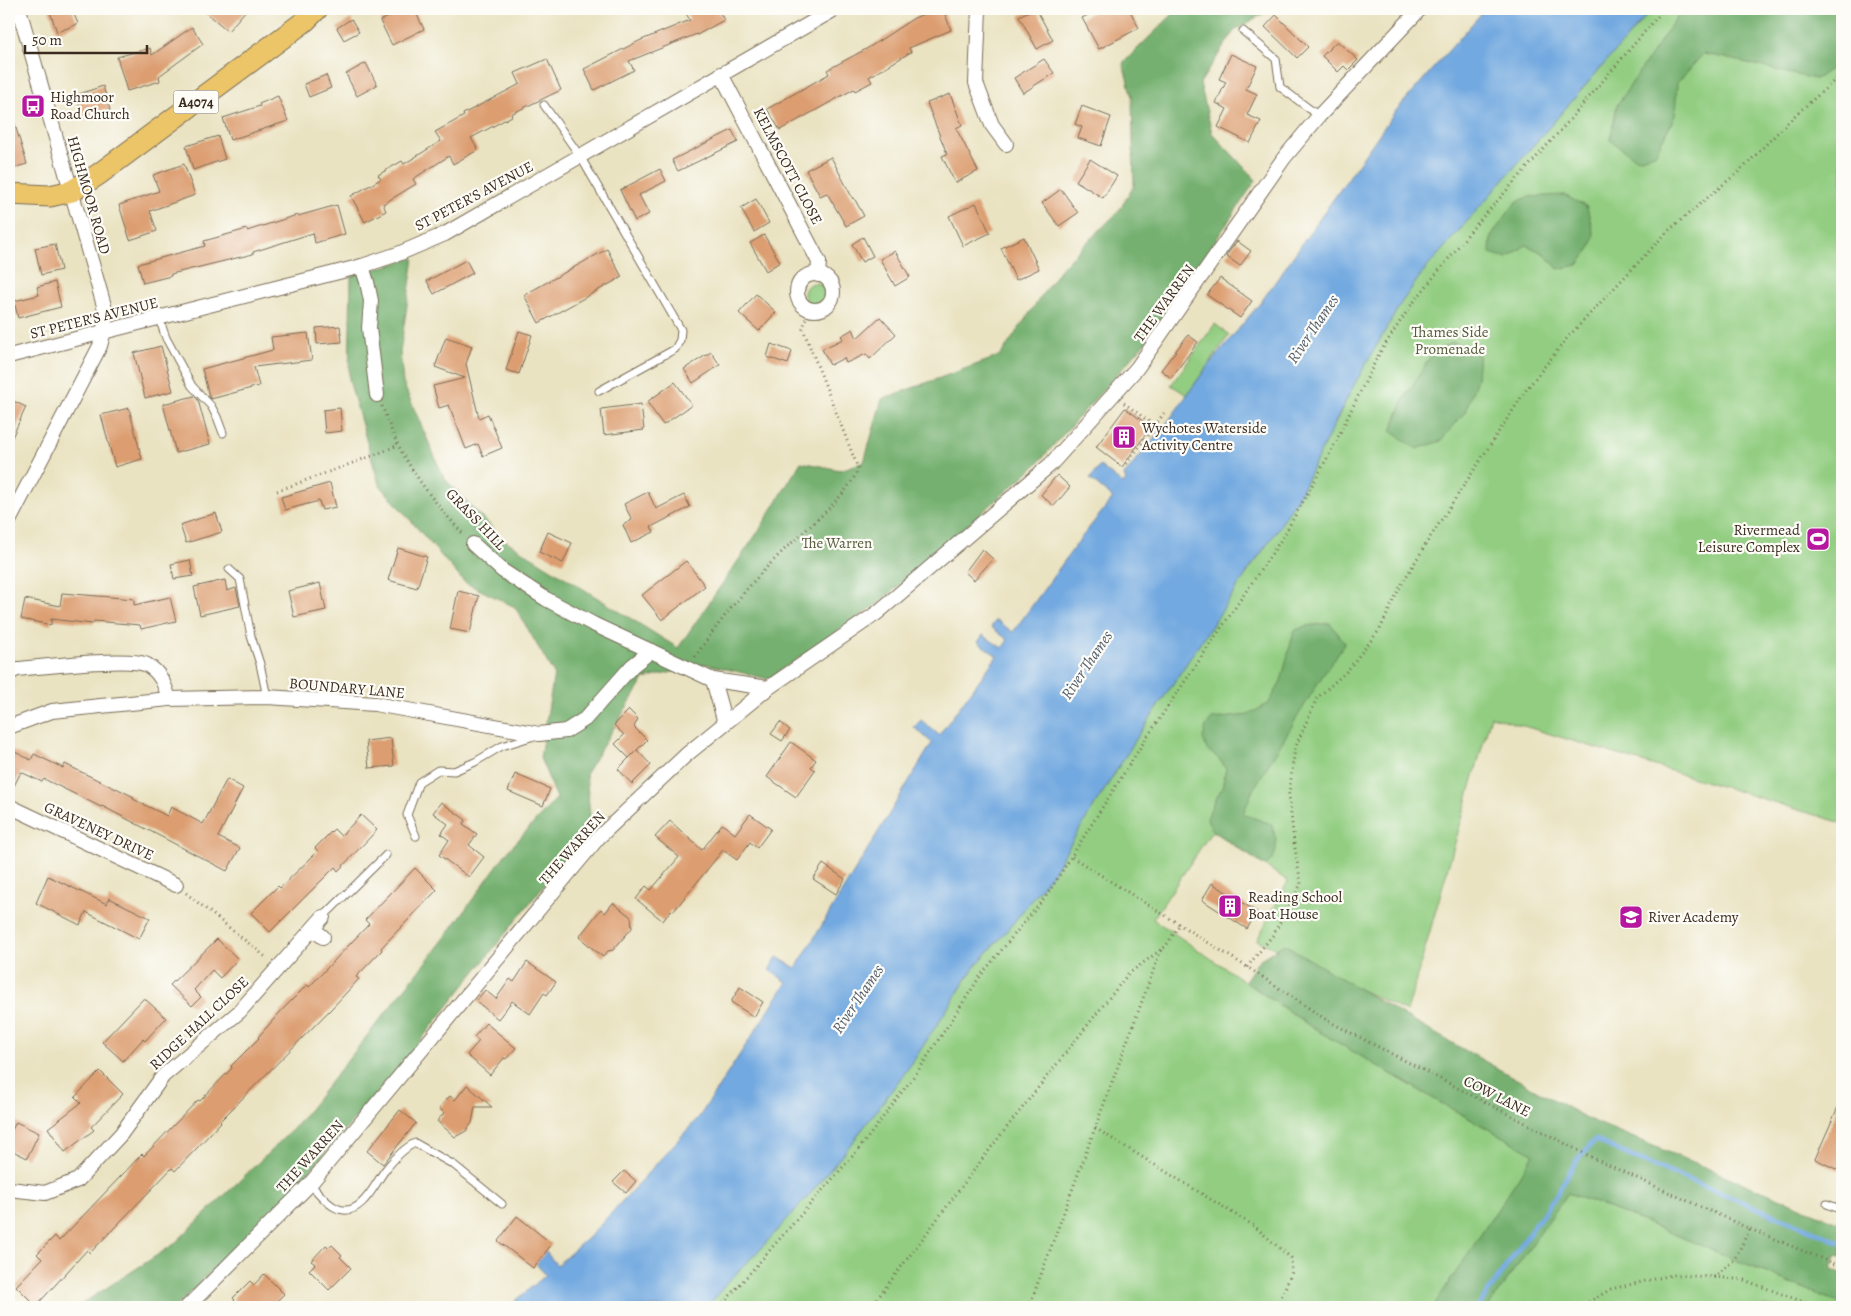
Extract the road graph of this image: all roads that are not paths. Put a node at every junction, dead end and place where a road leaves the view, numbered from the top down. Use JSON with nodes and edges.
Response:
{"nodes":[{"id":1,"x":19,"y":9,"type":"edge"},
{"id":2,"x":317,"y":9,"type":"edge"},
{"id":3,"x":835,"y":9,"type":"edge"},
{"id":4,"x":979,"y":9,"type":"edge"},
{"id":5,"x":1420,"y":9,"type":"edge"},
{"id":6,"x":1244,"y":31,"type":"dead end"},
{"id":7,"x":721,"y":74,"type":"junction"},
{"id":8,"x":544,"y":106,"type":"dead end"},
{"id":9,"x":1319,"y":116,"type":"junction"},
{"id":10,"x":1006,"y":144,"type":"dead end"},
{"id":11,"x":580,"y":156,"type":"junction"},
{"id":12,"x":72,"y":191,"type":"junction"},
{"id":13,"x":9,"y":194,"type":"edge"},
{"id":14,"x":362,"y":266,"type":"junction"},
{"id":15,"x":818,"y":275,"type":"junction"},
{"id":16,"x":159,"y":318,"type":"junction"},
{"id":17,"x":104,"y":333,"type":"junction"},
{"id":18,"x":9,"y":356,"type":"edge"},
{"id":19,"x":599,"y":390,"type":"dead end"},
{"id":20,"x":377,"y":395,"type":"road end"},
{"id":21,"x":223,"y":432,"type":"dead end"},
{"id":22,"x":9,"y":522,"type":"edge"},
{"id":23,"x":473,"y":544,"type":"road end"},
{"id":24,"x":229,"y":569,"type":"dead end"},
{"id":25,"x":651,"y":651,"type":"junction"},
{"id":26,"x":9,"y":673,"type":"edge"},
{"id":27,"x":713,"y":680,"type":"junction"},
{"id":28,"x":768,"y":688,"type":"junction"},
{"id":29,"x":267,"y":697,"type":"junction"},
{"id":30,"x":169,"y":699,"type":"junction"},
{"id":31,"x":726,"y":723,"type":"junction"},
{"id":32,"x":9,"y":728,"type":"edge"},
{"id":33,"x":539,"y":734,"type":"junction"},
{"id":34,"x":9,"y":806,"type":"edge"},
{"id":35,"x":416,"y":836,"type":"dead end"},
{"id":36,"x":386,"y":855,"type":"dead end"},
{"id":37,"x":176,"y":885,"type":"road end"},
{"id":38,"x":323,"y":917,"type":"joint"},
{"id":39,"x":310,"y":1184,"type":"junction"},
{"id":40,"x":9,"y":1189,"type":"edge"},
{"id":41,"x":502,"y":1204,"type":"dead end"},
{"id":42,"x":1827,"y":1204,"type":"dead end"},
{"id":43,"x":1842,"y":1210,"type":"edge"},
{"id":44,"x":187,"y":1307,"type":"edge"}],
"edges":[{"from":1,"to":12,"type":"street","name":"HIGHMOOR ROAD"},
{"from":2,"to":12,"type":"main road","number":"A4074"},
{"from":3,"to":7,"type":"street","name":"ST PETER'S AVENUE"},
{"from":4,"to":10,"type":"street"},
{"from":5,"to":9,"type":"street","name":"THE WARREN"},
{"from":6,"to":9,"type":"lane"},
{"from":7,"to":11,"type":"street","name":"ST PETER'S AVENUE"},
{"from":7,"to":15,"type":"street","name":"KELMSCOTT CLOSE"},
{"from":8,"to":11,"type":"lane"},
{"from":9,"to":28,"type":"street","name":"THE WARREN"},
{"from":11,"to":14,"type":"street","name":"ST PETER'S AVENUE"},
{"from":11,"to":19,"type":"lane"},
{"from":12,"to":13,"type":"main road","number":"A4074"},
{"from":12,"to":17,"type":"street","name":"HIGHMOOR ROAD"},
{"from":14,"to":16,"type":"street","name":"ST PETER'S AVENUE"},
{"from":14,"to":20,"type":"street"},
{"from":15,"to":15,"type":"street","name":"KELMSCOTT CLOSE"},
{"from":16,"to":17,"type":"street","name":"ST PETER'S AVENUE"},
{"from":16,"to":21,"type":"lane"},
{"from":17,"to":18,"type":"street","name":"ST PETER'S AVENUE"},
{"from":17,"to":22,"type":"street","name":"HIGHMOOR ROAD"},
{"from":23,"to":25,"type":"street","name":"GRASS HILL"},
{"from":24,"to":29,"type":"lane"},
{"from":25,"to":27,"type":"street","name":"GRASS HILL"},
{"from":25,"to":33,"type":"street","name":"BOUNDARY LANE"},
{"from":26,"to":30,"type":"street"},
{"from":27,"to":28,"type":"street","name":"GRASS HILL"},
{"from":27,"to":31,"type":"street"},
{"from":28,"to":31,"type":"street","name":"THE WARREN"},
{"from":29,"to":30,"type":"street","name":"BOUNDARY LANE"},
{"from":29,"to":33,"type":"street","name":"BOUNDARY LANE"},
{"from":30,"to":32,"type":"street","name":"BOUNDARY LANE"},
{"from":31,"to":39,"type":"street","name":"THE WARREN"},
{"from":33,"to":35,"type":"lane"},
{"from":34,"to":37,"type":"street","name":"GRAVENEY DRIVE"},
{"from":36,"to":38,"type":"lane","name":"RIDGE HALL CLOSE"},
{"from":38,"to":40,"type":"street","name":"RIDGE HALL CLOSE"},
{"from":39,"to":41,"type":"lane"},
{"from":39,"to":44,"type":"street","name":"THE WARREN"},
{"from":42,"to":43,"type":"lane"}]}
